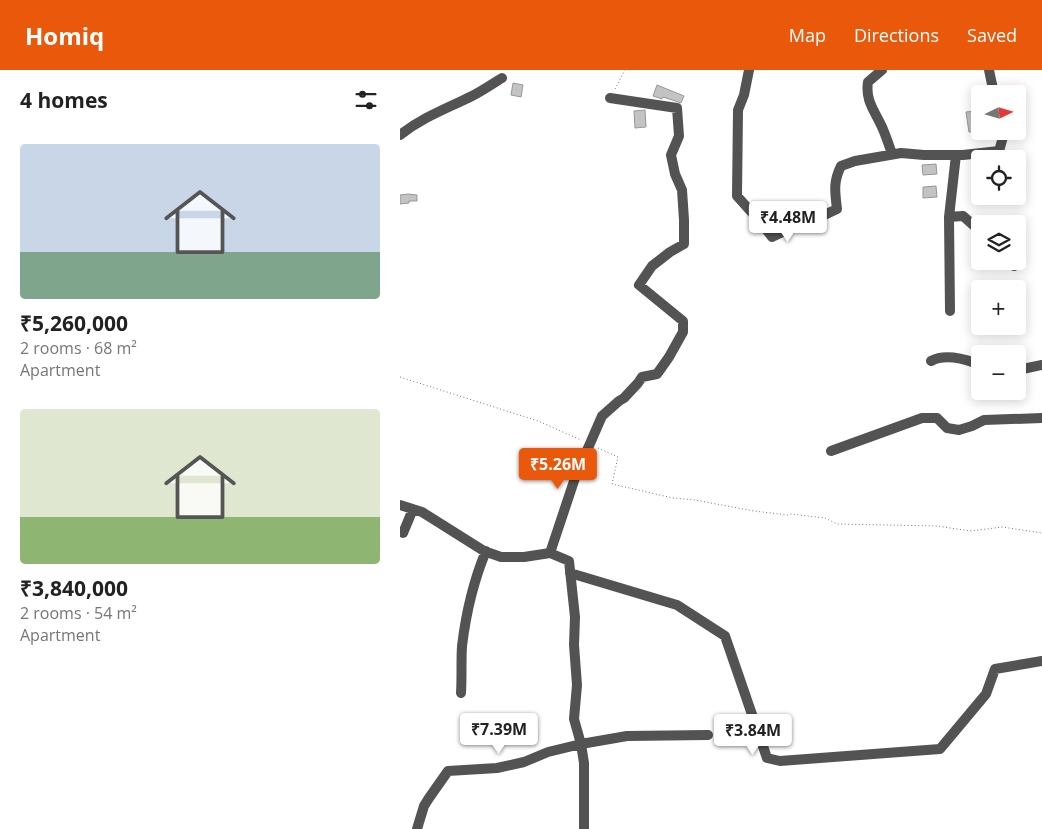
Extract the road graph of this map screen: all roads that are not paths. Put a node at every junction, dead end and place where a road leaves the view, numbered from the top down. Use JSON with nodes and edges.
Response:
{"nodes":[{"id":1,"x":748,"y":70,"type":"edge"},
{"id":2,"x":882,"y":70,"type":"edge"},
{"id":3,"x":989,"y":70,"type":"edge"},
{"id":4,"x":502,"y":78,"type":"dead end"},
{"id":5,"x":992,"y":85,"type":"edge"},
{"id":6,"x":610,"y":98,"type":"road end"},
{"id":7,"x":400,"y":135,"type":"edge"},
{"id":8,"x":1001,"y":140,"type":"edge"},
{"id":9,"x":892,"y":154,"type":"junction"},
{"id":10,"x":956,"y":155,"type":"junction"},
{"id":11,"x":949,"y":217,"type":"junction"},
{"id":12,"x":971,"y":223,"type":"edge"},
{"id":13,"x":950,"y":311,"type":"dead end"},
{"id":14,"x":930,"y":361,"type":"dead end"},
{"id":15,"x":971,"y":362,"type":"edge"},
{"id":16,"x":1042,"y":365,"type":"edge"},
{"id":17,"x":1026,"y":368,"type":"edge"},
{"id":18,"x":1042,"y":418,"type":"edge"},
{"id":19,"x":831,"y":451,"type":"dead end"},
{"id":20,"x":400,"y":505,"type":"edge"},
{"id":21,"x":413,"y":509,"type":"junction"},
{"id":22,"x":403,"y":533,"type":"dead end"},
{"id":23,"x":486,"y":551,"type":"junction"},
{"id":24,"x":550,"y":553,"type":"junction"},
{"id":25,"x":570,"y":573,"type":"junction"},
{"id":26,"x":1042,"y":661,"type":"edge"},
{"id":27,"x":462,"y":693,"type":"dead end"},
{"id":28,"x":708,"y":735,"type":"dead end"},
{"id":29,"x":581,"y":744,"type":"junction"},
{"id":30,"x":417,"y":829,"type":"edge"},
{"id":31,"x":584,"y":829,"type":"edge"}],
"edges":[{"from":1,"to":9,"type":"street"},
{"from":2,"to":9,"type":"street"},
{"from":3,"to":5,"type":"street"},
{"from":4,"to":7,"type":"street"},
{"from":6,"to":24,"type":"street"},
{"from":8,"to":10,"type":"street"},
{"from":9,"to":10,"type":"street"},
{"from":10,"to":11,"type":"street"},
{"from":11,"to":12,"type":"street"},
{"from":11,"to":13,"type":"street"},
{"from":14,"to":15,"type":"street"},
{"from":16,"to":17,"type":"street"},
{"from":18,"to":19,"type":"street"},
{"from":20,"to":21,"type":"street"},
{"from":21,"to":22,"type":"street"},
{"from":21,"to":23,"type":"street"},
{"from":23,"to":24,"type":"street"},
{"from":23,"to":27,"type":"street"},
{"from":24,"to":25,"type":"street"},
{"from":25,"to":26,"type":"street"},
{"from":25,"to":29,"type":"street"},
{"from":28,"to":29,"type":"street"},
{"from":29,"to":30,"type":"street"},
{"from":29,"to":31,"type":"street"}]}
